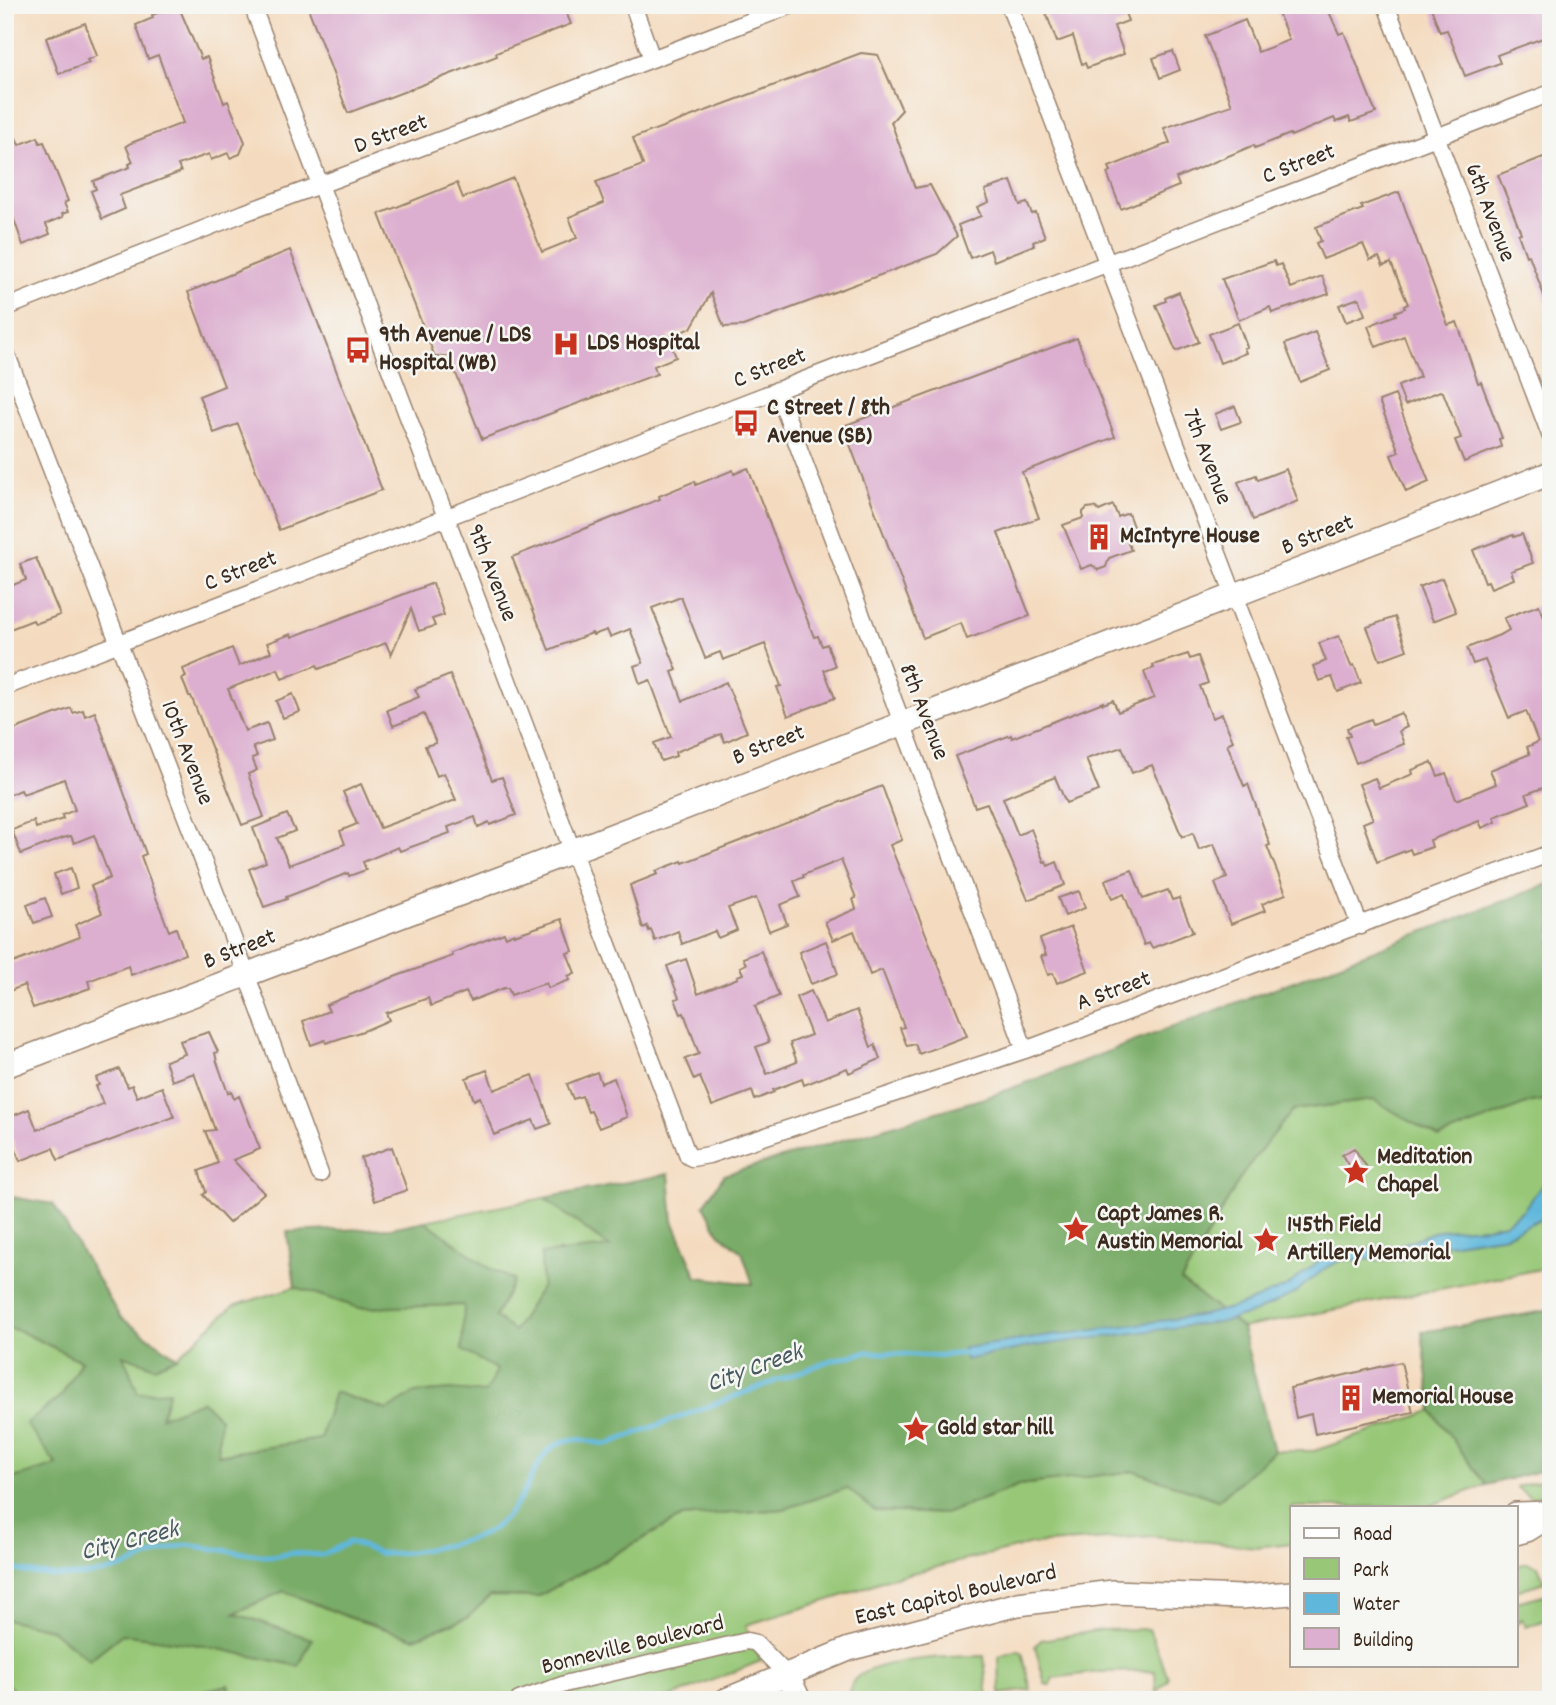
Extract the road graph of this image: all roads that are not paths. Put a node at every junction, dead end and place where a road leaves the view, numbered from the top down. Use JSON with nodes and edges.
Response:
{"nodes":[{"id":1,"x":252,"y":5,"type":"edge"},
{"id":2,"x":632,"y":5,"type":"edge"},
{"id":3,"x":792,"y":5,"type":"edge"},
{"id":4,"x":1009,"y":5,"type":"edge"},
{"id":5,"x":1386,"y":5,"type":"edge"},
{"id":6,"x":652,"y":59,"type":"junction"},
{"id":7,"x":1551,"y":93,"type":"edge"},
{"id":8,"x":1436,"y":137,"type":"junction"},
{"id":9,"x":320,"y":186,"type":"junction"},
{"id":10,"x":1107,"y":264,"type":"junction"},
{"id":11,"x":5,"y":308,"type":"edge"},
{"id":12,"x":5,"y":350,"type":"edge"},
{"id":13,"x":777,"y":390,"type":"junction"},
{"id":14,"x":1551,"y":437,"type":"edge"},
{"id":15,"x":1551,"y":473,"type":"edge"},
{"id":16,"x":446,"y":517,"type":"junction"},
{"id":17,"x":1235,"y":595,"type":"junction"},
{"id":18,"x":119,"y":643,"type":"junction"},
{"id":19,"x":5,"y":687,"type":"edge"},
{"id":20,"x":902,"y":722,"type":"junction"},
{"id":21,"x":573,"y":850,"type":"junction"},
{"id":22,"x":1551,"y":853,"type":"edge"},
{"id":23,"x":1360,"y":926,"type":"junction"},
{"id":24,"x":246,"y":975,"type":"junction"},
{"id":25,"x":1025,"y":1049,"type":"junction"},
{"id":26,"x":5,"y":1066,"type":"edge"},
{"id":27,"x":688,"y":1156,"type":"joint"},
{"id":28,"x":320,"y":1174,"type":"dead end"},
{"id":29,"x":1518,"y":1514,"type":"edge"},
{"id":30,"x":1551,"y":1514,"type":"edge"},
{"id":31,"x":1518,"y":1532,"type":"edge"},
{"id":32,"x":1290,"y":1593,"type":"edge"},
{"id":33,"x":788,"y":1675,"type":"junction"},
{"id":34,"x":519,"y":1700,"type":"edge"},
{"id":35,"x":726,"y":1700,"type":"edge"},
{"id":36,"x":799,"y":1700,"type":"edge"}],
"edges":[{"from":1,"to":9,"type":"street","name":"9th Avenue"},
{"from":2,"to":6,"type":"street"},
{"from":3,"to":6,"type":"street","name":"D Street"},
{"from":4,"to":10,"type":"street","name":"7th Avenue"},
{"from":5,"to":8,"type":"street","name":"6th Avenue"},
{"from":6,"to":9,"type":"street","name":"D Street"},
{"from":7,"to":8,"type":"street","name":"C Street"},
{"from":8,"to":10,"type":"street","name":"C Street"},
{"from":8,"to":14,"type":"street","name":"6th Avenue"},
{"from":9,"to":11,"type":"street","name":"D Street"},
{"from":9,"to":16,"type":"street","name":"9th Avenue"},
{"from":10,"to":13,"type":"street","name":"C Street"},
{"from":10,"to":17,"type":"street","name":"7th Avenue"},
{"from":12,"to":18,"type":"street","name":"10th Avenue"},
{"from":13,"to":16,"type":"street","name":"C Street"},
{"from":13,"to":20,"type":"street","name":"8th Avenue"},
{"from":15,"to":17,"type":"street","name":"B Street"},
{"from":16,"to":18,"type":"street","name":"C Street"},
{"from":16,"to":21,"type":"street","name":"9th Avenue"},
{"from":17,"to":20,"type":"street","name":"B Street"},
{"from":17,"to":23,"type":"street","name":"7th Avenue"},
{"from":18,"to":19,"type":"street","name":"C Street"},
{"from":18,"to":24,"type":"street","name":"10th Avenue"},
{"from":20,"to":21,"type":"street","name":"B Street"},
{"from":20,"to":25,"type":"street","name":"8th Avenue"},
{"from":21,"to":24,"type":"street","name":"B Street"},
{"from":21,"to":27,"type":"street","name":"9th Avenue"},
{"from":22,"to":23,"type":"street","name":"A Street"},
{"from":23,"to":25,"type":"street","name":"A Street"},
{"from":24,"to":26,"type":"street","name":"B Street"},
{"from":24,"to":28,"type":"street","name":"10th Avenue"},
{"from":25,"to":27,"type":"street","name":"A Street"},
{"from":29,"to":30,"type":"street"},
{"from":30,"to":31,"type":"street"},
{"from":32,"to":33,"type":"street","name":"East Capitol Boulevard"},
{"from":33,"to":34,"type":"street","name":"Bonneville Boulevard"},
{"from":33,"to":35,"type":"street","name":"East Capitol Boulevard"},
{"from":33,"to":36,"type":"street"}]}
